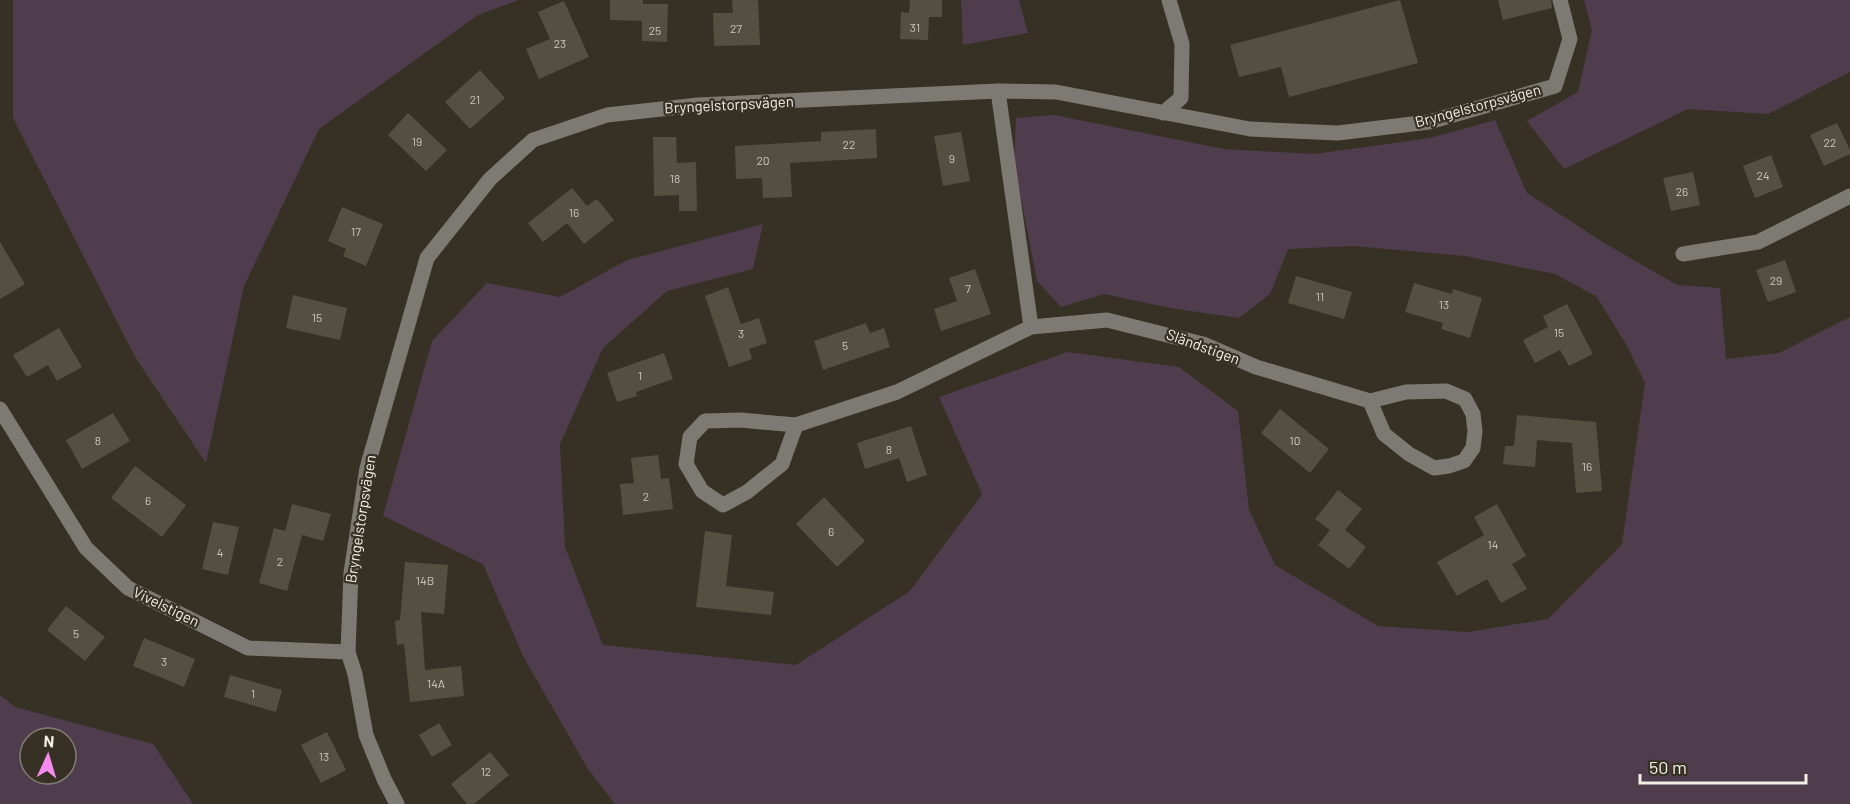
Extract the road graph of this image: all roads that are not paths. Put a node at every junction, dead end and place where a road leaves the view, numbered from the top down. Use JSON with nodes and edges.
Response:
{"nodes":[{"id":1,"x":1169,"y":0,"type":"edge"},
{"id":2,"x":1560,"y":0,"type":"edge"},
{"id":3,"x":998,"y":91,"type":"junction"},
{"id":4,"x":1163,"y":113,"type":"junction"},
{"id":5,"x":1850,"y":196,"type":"edge"},
{"id":6,"x":1683,"y":254,"type":"dead end"},
{"id":7,"x":1031,"y":327,"type":"junction"},
{"id":8,"x":1370,"y":401,"type":"junction"},
{"id":9,"x":0,"y":409,"type":"edge"},
{"id":10,"x":796,"y":425,"type":"junction"},
{"id":11,"x":348,"y":652,"type":"junction"},
{"id":12,"x":397,"y":804,"type":"edge"}],
"edges":[{"from":1,"to":4,"type":"street"},
{"from":2,"to":4,"type":"street","name":"Bryngelstorpsvägen"},
{"from":3,"to":4,"type":"street","name":"Bryngelstorpsvägen"},
{"from":3,"to":7,"type":"street"},
{"from":3,"to":11,"type":"street","name":"Bryngelstorpsvägen"},
{"from":5,"to":6,"type":"street"},
{"from":7,"to":8,"type":"street","name":"Sländstigen"},
{"from":7,"to":10,"type":"street","name":"Sländstigen"},
{"from":8,"to":8,"type":"street"},
{"from":9,"to":11,"type":"street","name":"Vivelstigen"},
{"from":10,"to":10,"type":"street","name":"Sländstigen"},
{"from":11,"to":12,"type":"street","name":"Bryngelstorpsvägen"}]}
